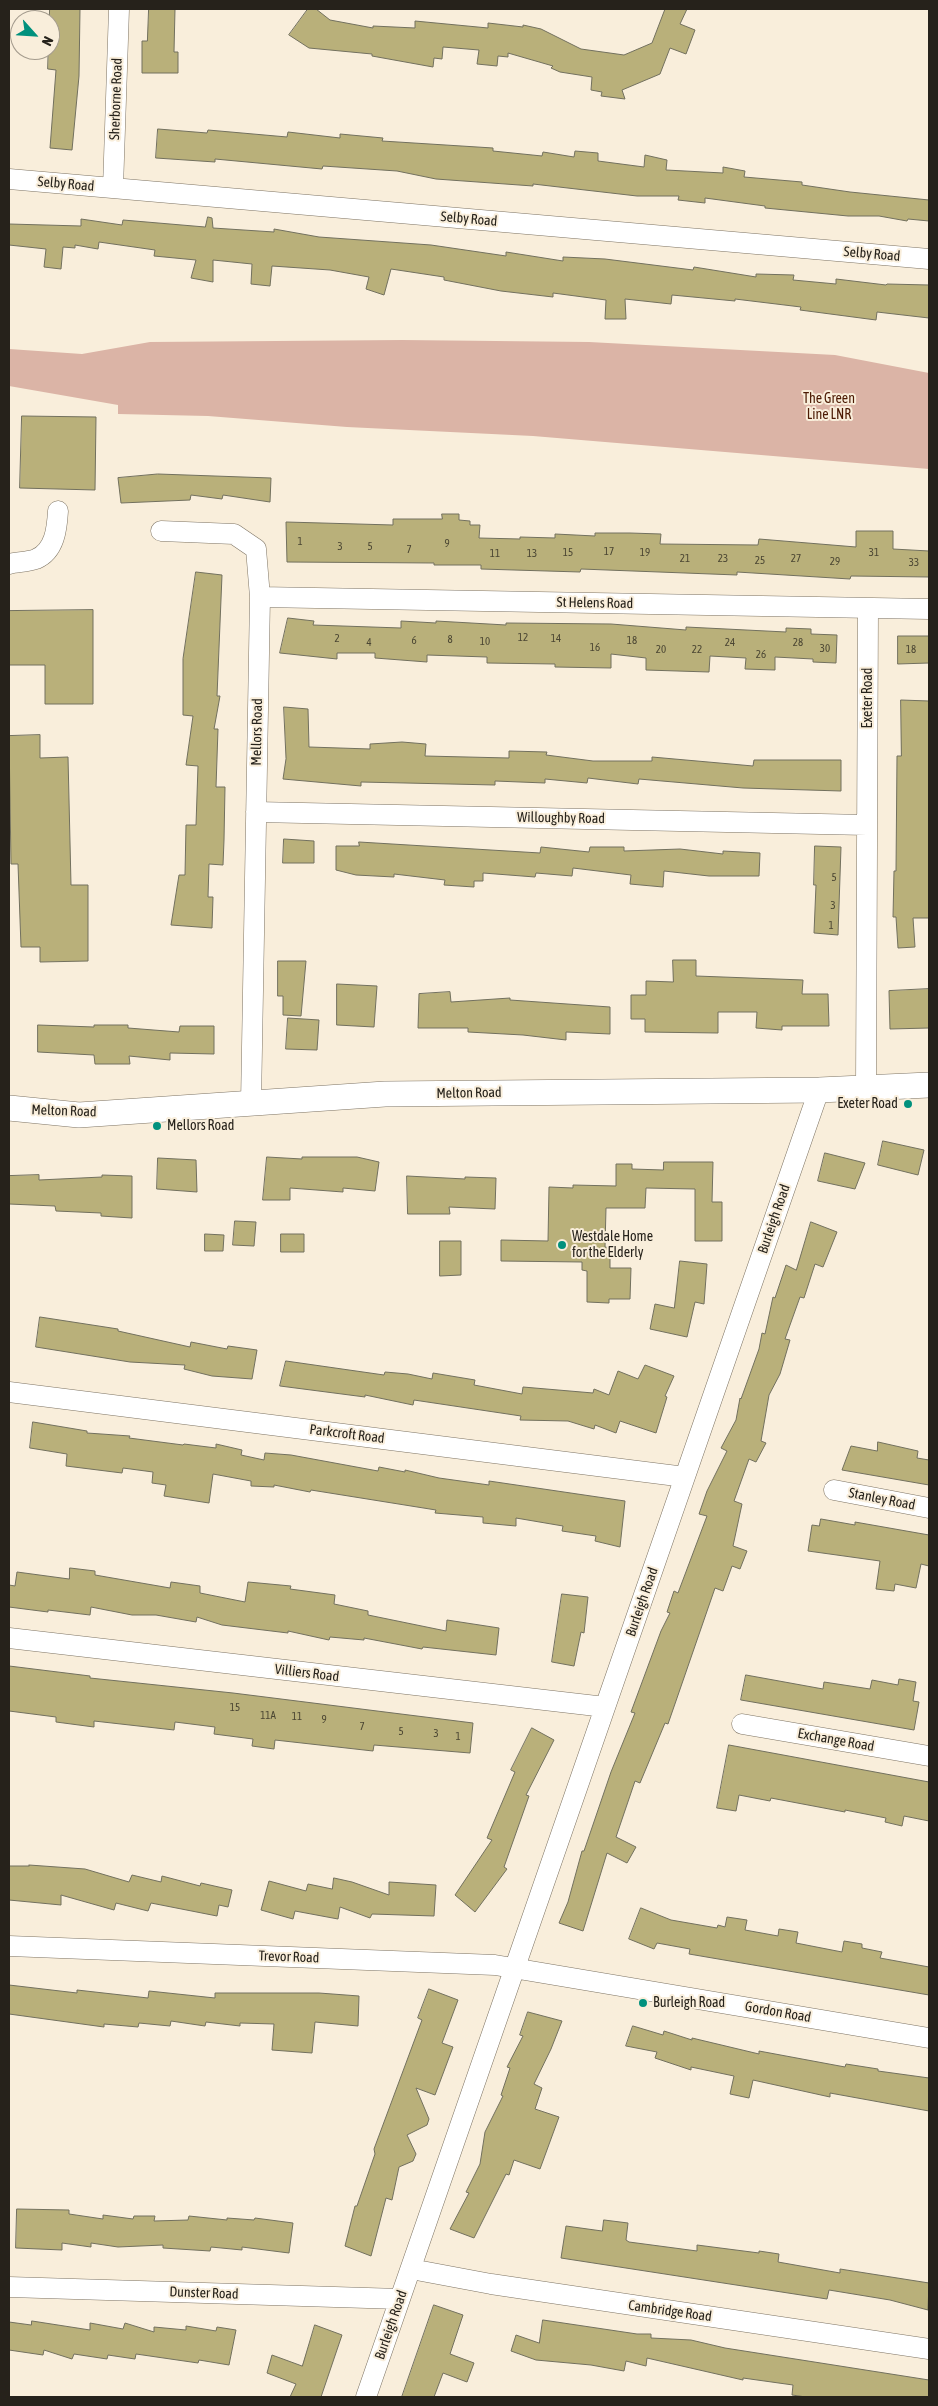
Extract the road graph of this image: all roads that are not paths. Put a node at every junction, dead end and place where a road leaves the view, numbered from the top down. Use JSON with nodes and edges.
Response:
{"nodes":[{"id":1,"x":119,"y":9,"type":"edge"},
{"id":2,"x":9,"y":179,"type":"edge"},
{"id":3,"x":113,"y":188,"type":"junction"},
{"id":4,"x":929,"y":259,"type":"edge"},
{"id":5,"x":58,"y":511,"type":"dead end"},
{"id":6,"x":161,"y":531,"type":"dead end"},
{"id":7,"x":9,"y":564,"type":"edge"},
{"id":8,"x":260,"y":597,"type":"junction"},
{"id":9,"x":868,"y":608,"type":"junction"},
{"id":10,"x":929,"y":609,"type":"edge"},
{"id":11,"x":256,"y":812,"type":"junction"},
{"id":12,"x":867,"y":824,"type":"junction"},
{"id":13,"x":929,"y":1084,"type":"edge"},
{"id":14,"x":866,"y":1088,"type":"junction"},
{"id":15,"x":819,"y":1090,"type":"junction"},
{"id":16,"x":251,"y":1103,"type":"junction"},
{"id":17,"x":9,"y":1108,"type":"edge"},
{"id":18,"x":9,"y":1392,"type":"edge"},
{"id":19,"x":685,"y":1477,"type":"junction"},
{"id":20,"x":834,"y":1490,"type":"dead end"},
{"id":21,"x":929,"y":1508,"type":"edge"},
{"id":22,"x":9,"y":1638,"type":"edge"},
{"id":23,"x":605,"y":1707,"type":"junction"},
{"id":24,"x":742,"y":1724,"type":"dead end"},
{"id":25,"x":929,"y":1756,"type":"edge"},
{"id":26,"x":9,"y":1946,"type":"edge"},
{"id":27,"x":515,"y":1967,"type":"junction"},
{"id":28,"x":568,"y":1977,"type":"joint"},
{"id":29,"x":929,"y":2038,"type":"edge"},
{"id":30,"x":410,"y":2269,"type":"junction"},
{"id":31,"x":9,"y":2287,"type":"edge"},
{"id":32,"x":400,"y":2299,"type":"junction"},
{"id":33,"x":929,"y":2349,"type":"edge"},
{"id":34,"x":366,"y":2397,"type":"edge"}],
"edges":[{"from":1,"to":3,"type":"street","name":"Sherborne Road"},
{"from":2,"to":3,"type":"street","name":"Selby Road"},
{"from":3,"to":4,"type":"street","name":"Selby Road"},
{"from":5,"to":7,"type":"street"},
{"from":6,"to":8,"type":"street","name":"Mellors Road"},
{"from":8,"to":9,"type":"street","name":"St Helens Road"},
{"from":8,"to":11,"type":"street","name":"Mellors Road"},
{"from":9,"to":10,"type":"street","name":"St Helens Road"},
{"from":9,"to":12,"type":"street","name":"Exeter Road"},
{"from":11,"to":12,"type":"street","name":"Willoughby Road"},
{"from":11,"to":16,"type":"street","name":"Mellors Road"},
{"from":12,"to":14,"type":"street","name":"Exeter Road"},
{"from":13,"to":14,"type":"main road","name":"Melton Road"},
{"from":14,"to":15,"type":"main road","name":"Melton Road"},
{"from":15,"to":16,"type":"main road","name":"Melton Road"},
{"from":15,"to":19,"type":"street","name":"Burleigh Road"},
{"from":16,"to":17,"type":"main road","name":"Melton Road"},
{"from":18,"to":19,"type":"street","name":"Parkcroft Road"},
{"from":19,"to":23,"type":"street","name":"Burleigh Road"},
{"from":20,"to":21,"type":"street","name":"Stanley Road"},
{"from":22,"to":23,"type":"street","name":"Villiers Road"},
{"from":23,"to":27,"type":"street","name":"Burleigh Road"},
{"from":24,"to":25,"type":"street","name":"Exchange Road"},
{"from":26,"to":27,"type":"street","name":"Trevor Road"},
{"from":27,"to":28,"type":"street","name":"Trevor Road"},
{"from":27,"to":30,"type":"street","name":"Burleigh Road"},
{"from":28,"to":29,"type":"street","name":"Gordon Road"},
{"from":30,"to":32,"type":"street","name":"Burleigh Road"},
{"from":30,"to":33,"type":"street","name":"Cambridge Road"},
{"from":31,"to":32,"type":"street","name":"Dunster Road"},
{"from":32,"to":34,"type":"street","name":"Burleigh Road"}]}
